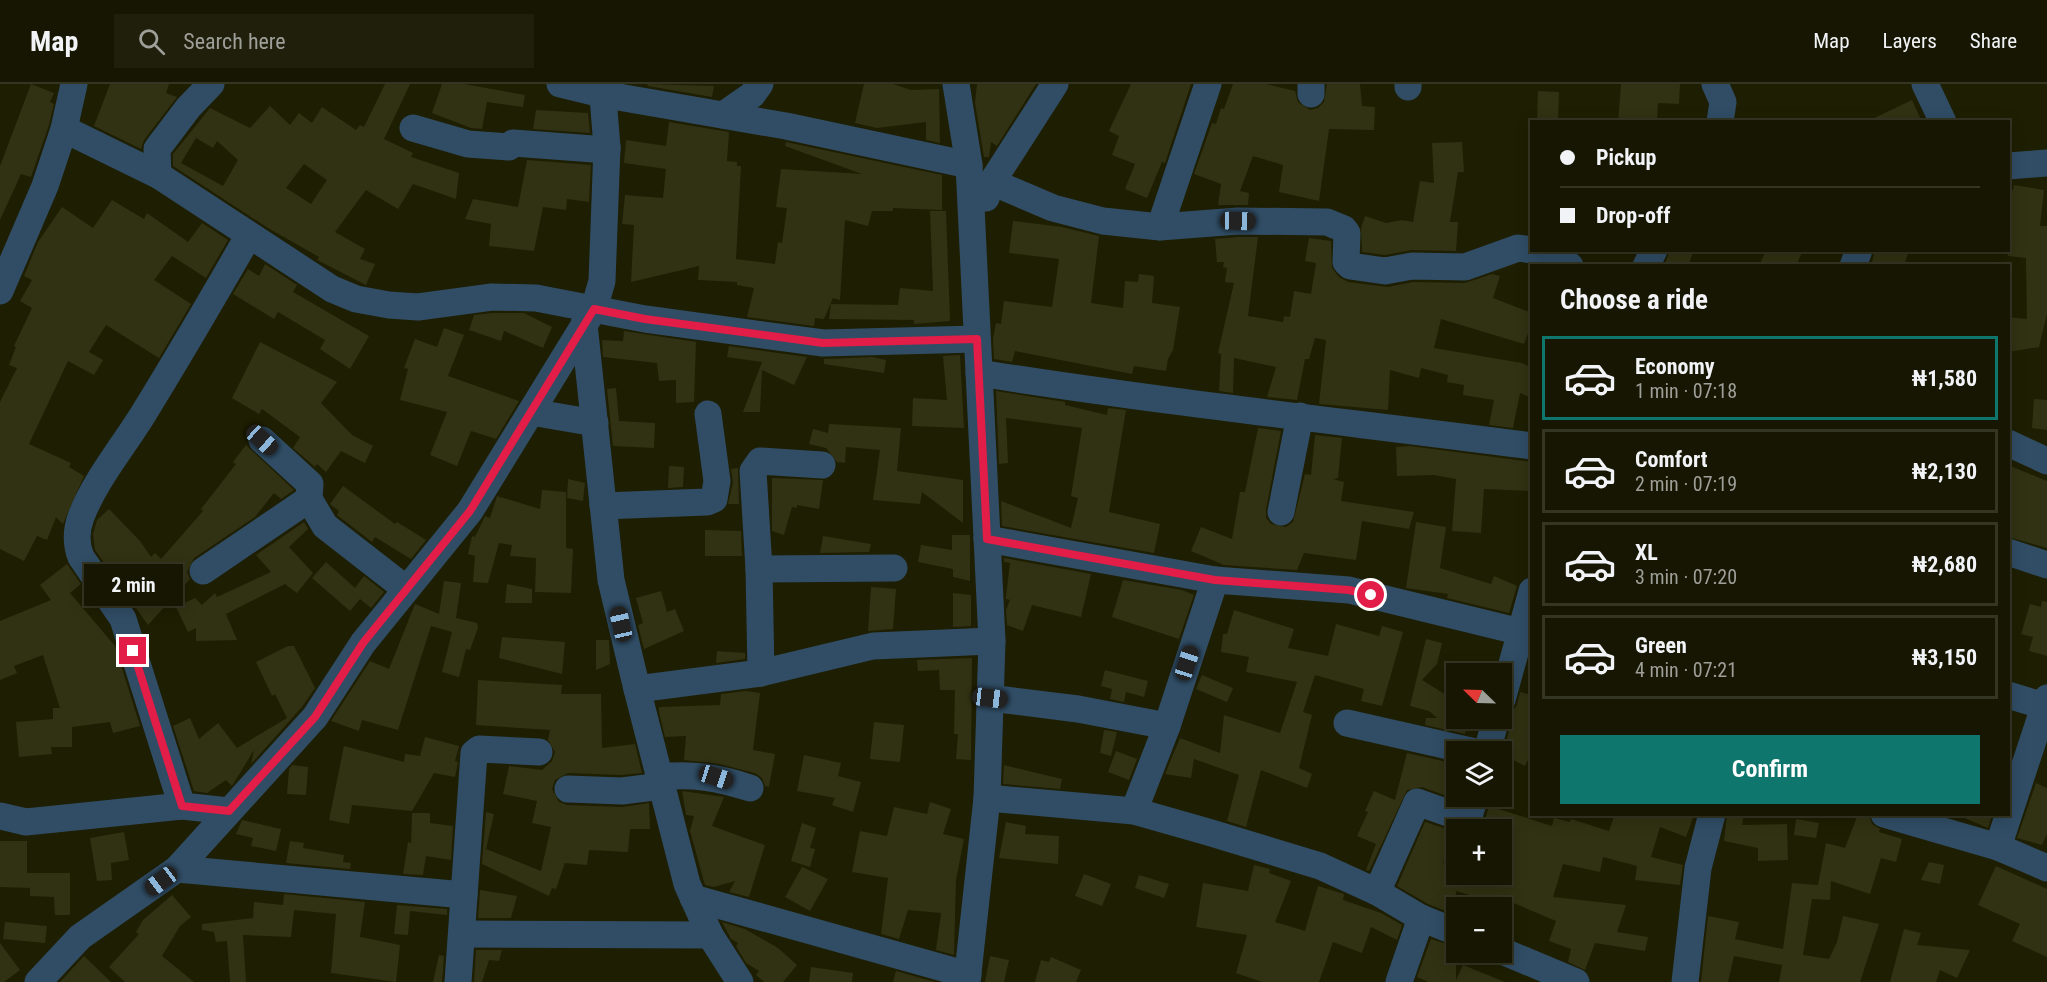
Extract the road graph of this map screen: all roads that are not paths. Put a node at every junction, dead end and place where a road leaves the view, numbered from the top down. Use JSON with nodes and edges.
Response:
{"nodes":[{"id":1,"x":74,"y":84,"type":"edge"},
{"id":2,"x":211,"y":84,"type":"edge"},
{"id":3,"x":560,"y":84,"type":"edge"},
{"id":4,"x":760,"y":84,"type":"edge"},
{"id":5,"x":956,"y":84,"type":"edge"},
{"id":6,"x":1054,"y":84,"type":"edge"},
{"id":7,"x":1208,"y":84,"type":"edge"},
{"id":8,"x":1715,"y":84,"type":"edge"},
{"id":9,"x":1925,"y":84,"type":"edge"},
{"id":10,"x":602,"y":89,"type":"edge"},
{"id":11,"x":723,"y":115,"type":"junction"},
{"id":12,"x":1721,"y":120,"type":"edge"},
{"id":13,"x":1942,"y":120,"type":"edge"},
{"id":14,"x":413,"y":128,"type":"dead end"},
{"id":15,"x":64,"y":129,"type":"junction"},
{"id":16,"x":607,"y":147,"type":"junction"},
{"id":17,"x":2047,"y":163,"type":"edge"},
{"id":18,"x":969,"y":165,"type":"junction"},
{"id":19,"x":2010,"y":166,"type":"edge"},
{"id":20,"x":158,"y":175,"type":"junction"},
{"id":21,"x":992,"y":182,"type":"junction"},
{"id":22,"x":1160,"y":227,"type":"junction"},
{"id":23,"x":249,"y":235,"type":"junction"},
{"id":24,"x":972,"y":236,"type":"junction"},
{"id":25,"x":1530,"y":250,"type":"edge"},
{"id":26,"x":1537,"y":252,"type":"edge"},
{"id":27,"x":1565,"y":264,"type":"edge"},
{"id":28,"x":2,"y":278,"type":"edge"},
{"id":29,"x":589,"y":317,"type":"junction"},
{"id":30,"x":977,"y":339,"type":"junction"},
{"id":31,"x":979,"y":373,"type":"junction"},
{"id":32,"x":531,"y":412,"type":"junction"},
{"id":33,"x":708,"y":414,"type":"dead end"},
{"id":34,"x":1300,"y":416,"type":"junction"},
{"id":35,"x":595,"y":423,"type":"junction"},
{"id":36,"x":262,"y":440,"type":"dead end"},
{"id":37,"x":2010,"y":444,"type":"edge"},
{"id":38,"x":1530,"y":446,"type":"edge"},
{"id":39,"x":2047,"y":461,"type":"edge"},
{"id":40,"x":822,"y":465,"type":"dead end"},
{"id":41,"x":309,"y":499,"type":"junction"},
{"id":42,"x":603,"y":506,"type":"junction"},
{"id":43,"x":1281,"y":512,"type":"dead end"},
{"id":44,"x":987,"y":539,"type":"junction"},
{"id":45,"x":2010,"y":553,"type":"edge"},
{"id":46,"x":2047,"y":565,"type":"edge"},
{"id":47,"x":759,"y":568,"type":"junction"},
{"id":48,"x":894,"y":568,"type":"dead end"},
{"id":49,"x":203,"y":571,"type":"dead end"},
{"id":50,"x":1215,"y":580,"type":"junction"},
{"id":51,"x":406,"y":590,"type":"junction"},
{"id":52,"x":1530,"y":598,"type":"edge"},
{"id":53,"x":1521,"y":632,"type":"junction"},
{"id":54,"x":992,"y":641,"type":"junction"},
{"id":55,"x":1512,"y":664,"type":"edge"},
{"id":56,"x":760,"y":673,"type":"junction"},
{"id":57,"x":636,"y":689,"type":"junction"},
{"id":58,"x":2010,"y":695,"type":"edge"},
{"id":59,"x":990,"y":698,"type":"junction"},
{"id":60,"x":2045,"y":702,"type":"edge"},
{"id":61,"x":1347,"y":723,"type":"dead end"},
{"id":62,"x":1167,"y":726,"type":"junction"},
{"id":63,"x":1446,"y":745,"type":"edge"},
{"id":64,"x":538,"y":752,"type":"dead end"},
{"id":65,"x":661,"y":781,"type":"junction"},
{"id":66,"x":750,"y":788,"type":"dead end"},
{"id":67,"x":568,"y":789,"type":"dead end"},
{"id":68,"x":987,"y":798,"type":"junction"},
{"id":69,"x":182,"y":806,"type":"junction"},
{"id":70,"x":2010,"y":810,"type":"edge"},
{"id":71,"x":229,"y":811,"type":"junction"},
{"id":72,"x":1134,"y":811,"type":"junction"},
{"id":73,"x":1469,"y":815,"type":"edge"},
{"id":74,"x":0,"y":816,"type":"edge"},
{"id":75,"x":1711,"y":816,"type":"edge"},
{"id":76,"x":1891,"y":816,"type":"edge"},
{"id":77,"x":2008,"y":816,"type":"edge"},
{"id":78,"x":1998,"y":847,"type":"junction"},
{"id":79,"x":2047,"y":868,"type":"edge"},
{"id":80,"x":177,"y":869,"type":"junction"},
{"id":81,"x":1377,"y":892,"type":"junction"},
{"id":82,"x":464,"y":895,"type":"junction"},
{"id":83,"x":693,"y":898,"type":"junction"},
{"id":84,"x":1421,"y":918,"type":"junction"},
{"id":85,"x":1446,"y":928,"type":"edge"},
{"id":86,"x":462,"y":934,"type":"junction"},
{"id":87,"x":710,"y":935,"type":"junction"},
{"id":88,"x":1512,"y":955,"type":"edge"},
{"id":89,"x":967,"y":978,"type":"edge"},
{"id":90,"x":38,"y":982,"type":"edge"},
{"id":91,"x":458,"y":982,"type":"edge"},
{"id":92,"x":740,"y":982,"type":"edge"},
{"id":93,"x":1399,"y":982,"type":"edge"},
{"id":94,"x":1576,"y":982,"type":"edge"},
{"id":95,"x":1685,"y":982,"type":"edge"}],
"edges":[{"from":1,"to":15,"type":"street"},
{"from":2,"to":20,"type":"street"},
{"from":3,"to":10,"type":"street"},
{"from":4,"to":11,"type":"street"},
{"from":5,"to":18,"type":"street"},
{"from":6,"to":21,"type":"street"},
{"from":7,"to":22,"type":"street"},
{"from":8,"to":12,"type":"street"},
{"from":9,"to":13,"type":"street"},
{"from":10,"to":11,"type":"street"},
{"from":10,"to":16,"type":"street"},
{"from":11,"to":18,"type":"street"},
{"from":14,"to":16,"type":"street"},
{"from":15,"to":20,"type":"street"},
{"from":15,"to":28,"type":"street"},
{"from":16,"to":29,"type":"street"},
{"from":17,"to":19,"type":"street"},
{"from":18,"to":24,"type":"street"},
{"from":20,"to":23,"type":"street"},
{"from":21,"to":22,"type":"street"},
{"from":21,"to":24,"type":"street"},
{"from":22,"to":25,"type":"street"},
{"from":23,"to":29,"type":"street"},
{"from":23,"to":69,"type":"street"},
{"from":24,"to":30,"type":"street"},
{"from":26,"to":27,"type":"street"},
{"from":29,"to":30,"type":"street"},
{"from":29,"to":32,"type":"street"},
{"from":29,"to":35,"type":"street"},
{"from":30,"to":31,"type":"street"},
{"from":31,"to":34,"type":"street"},
{"from":31,"to":44,"type":"street"},
{"from":32,"to":35,"type":"street"},
{"from":32,"to":51,"type":"street"},
{"from":33,"to":42,"type":"street"},
{"from":34,"to":38,"type":"street"},
{"from":34,"to":43,"type":"street"},
{"from":35,"to":42,"type":"street"},
{"from":36,"to":41,"type":"street"},
{"from":37,"to":39,"type":"street"},
{"from":40,"to":47,"type":"street"},
{"from":41,"to":49,"type":"street"},
{"from":41,"to":51,"type":"street"},
{"from":42,"to":57,"type":"street"},
{"from":44,"to":50,"type":"street"},
{"from":44,"to":54,"type":"street"},
{"from":45,"to":46,"type":"street"},
{"from":47,"to":48,"type":"street"},
{"from":47,"to":56,"type":"street"},
{"from":50,"to":53,"type":"street"},
{"from":50,"to":62,"type":"street"},
{"from":51,"to":71,"type":"street"},
{"from":52,"to":53,"type":"street"},
{"from":53,"to":55,"type":"street"},
{"from":54,"to":56,"type":"street"},
{"from":54,"to":59,"type":"street"},
{"from":56,"to":57,"type":"street"},
{"from":57,"to":65,"type":"street"},
{"from":58,"to":60,"type":"street"},
{"from":59,"to":62,"type":"street"},
{"from":59,"to":68,"type":"street"},
{"from":60,"to":70,"type":"street"},
{"from":61,"to":63,"type":"street"},
{"from":62,"to":72,"type":"street"},
{"from":64,"to":82,"type":"street"},
{"from":65,"to":66,"type":"street"},
{"from":65,"to":67,"type":"street"},
{"from":65,"to":83,"type":"street"},
{"from":68,"to":72,"type":"street"},
{"from":68,"to":89,"type":"street"},
{"from":69,"to":71,"type":"street"},
{"from":69,"to":74,"type":"street"},
{"from":71,"to":80,"type":"street"},
{"from":72,"to":81,"type":"street"},
{"from":73,"to":81,"type":"street"},
{"from":75,"to":95,"type":"street"},
{"from":76,"to":78,"type":"street"},
{"from":77,"to":78,"type":"street"},
{"from":78,"to":79,"type":"street"},
{"from":80,"to":82,"type":"street"},
{"from":80,"to":90,"type":"street"},
{"from":81,"to":84,"type":"street"},
{"from":82,"to":86,"type":"street"},
{"from":83,"to":87,"type":"street"},
{"from":83,"to":89,"type":"street"},
{"from":84,"to":85,"type":"street"},
{"from":84,"to":93,"type":"street"},
{"from":86,"to":87,"type":"street"},
{"from":86,"to":91,"type":"street"},
{"from":87,"to":92,"type":"street"},
{"from":88,"to":94,"type":"street"}]}
